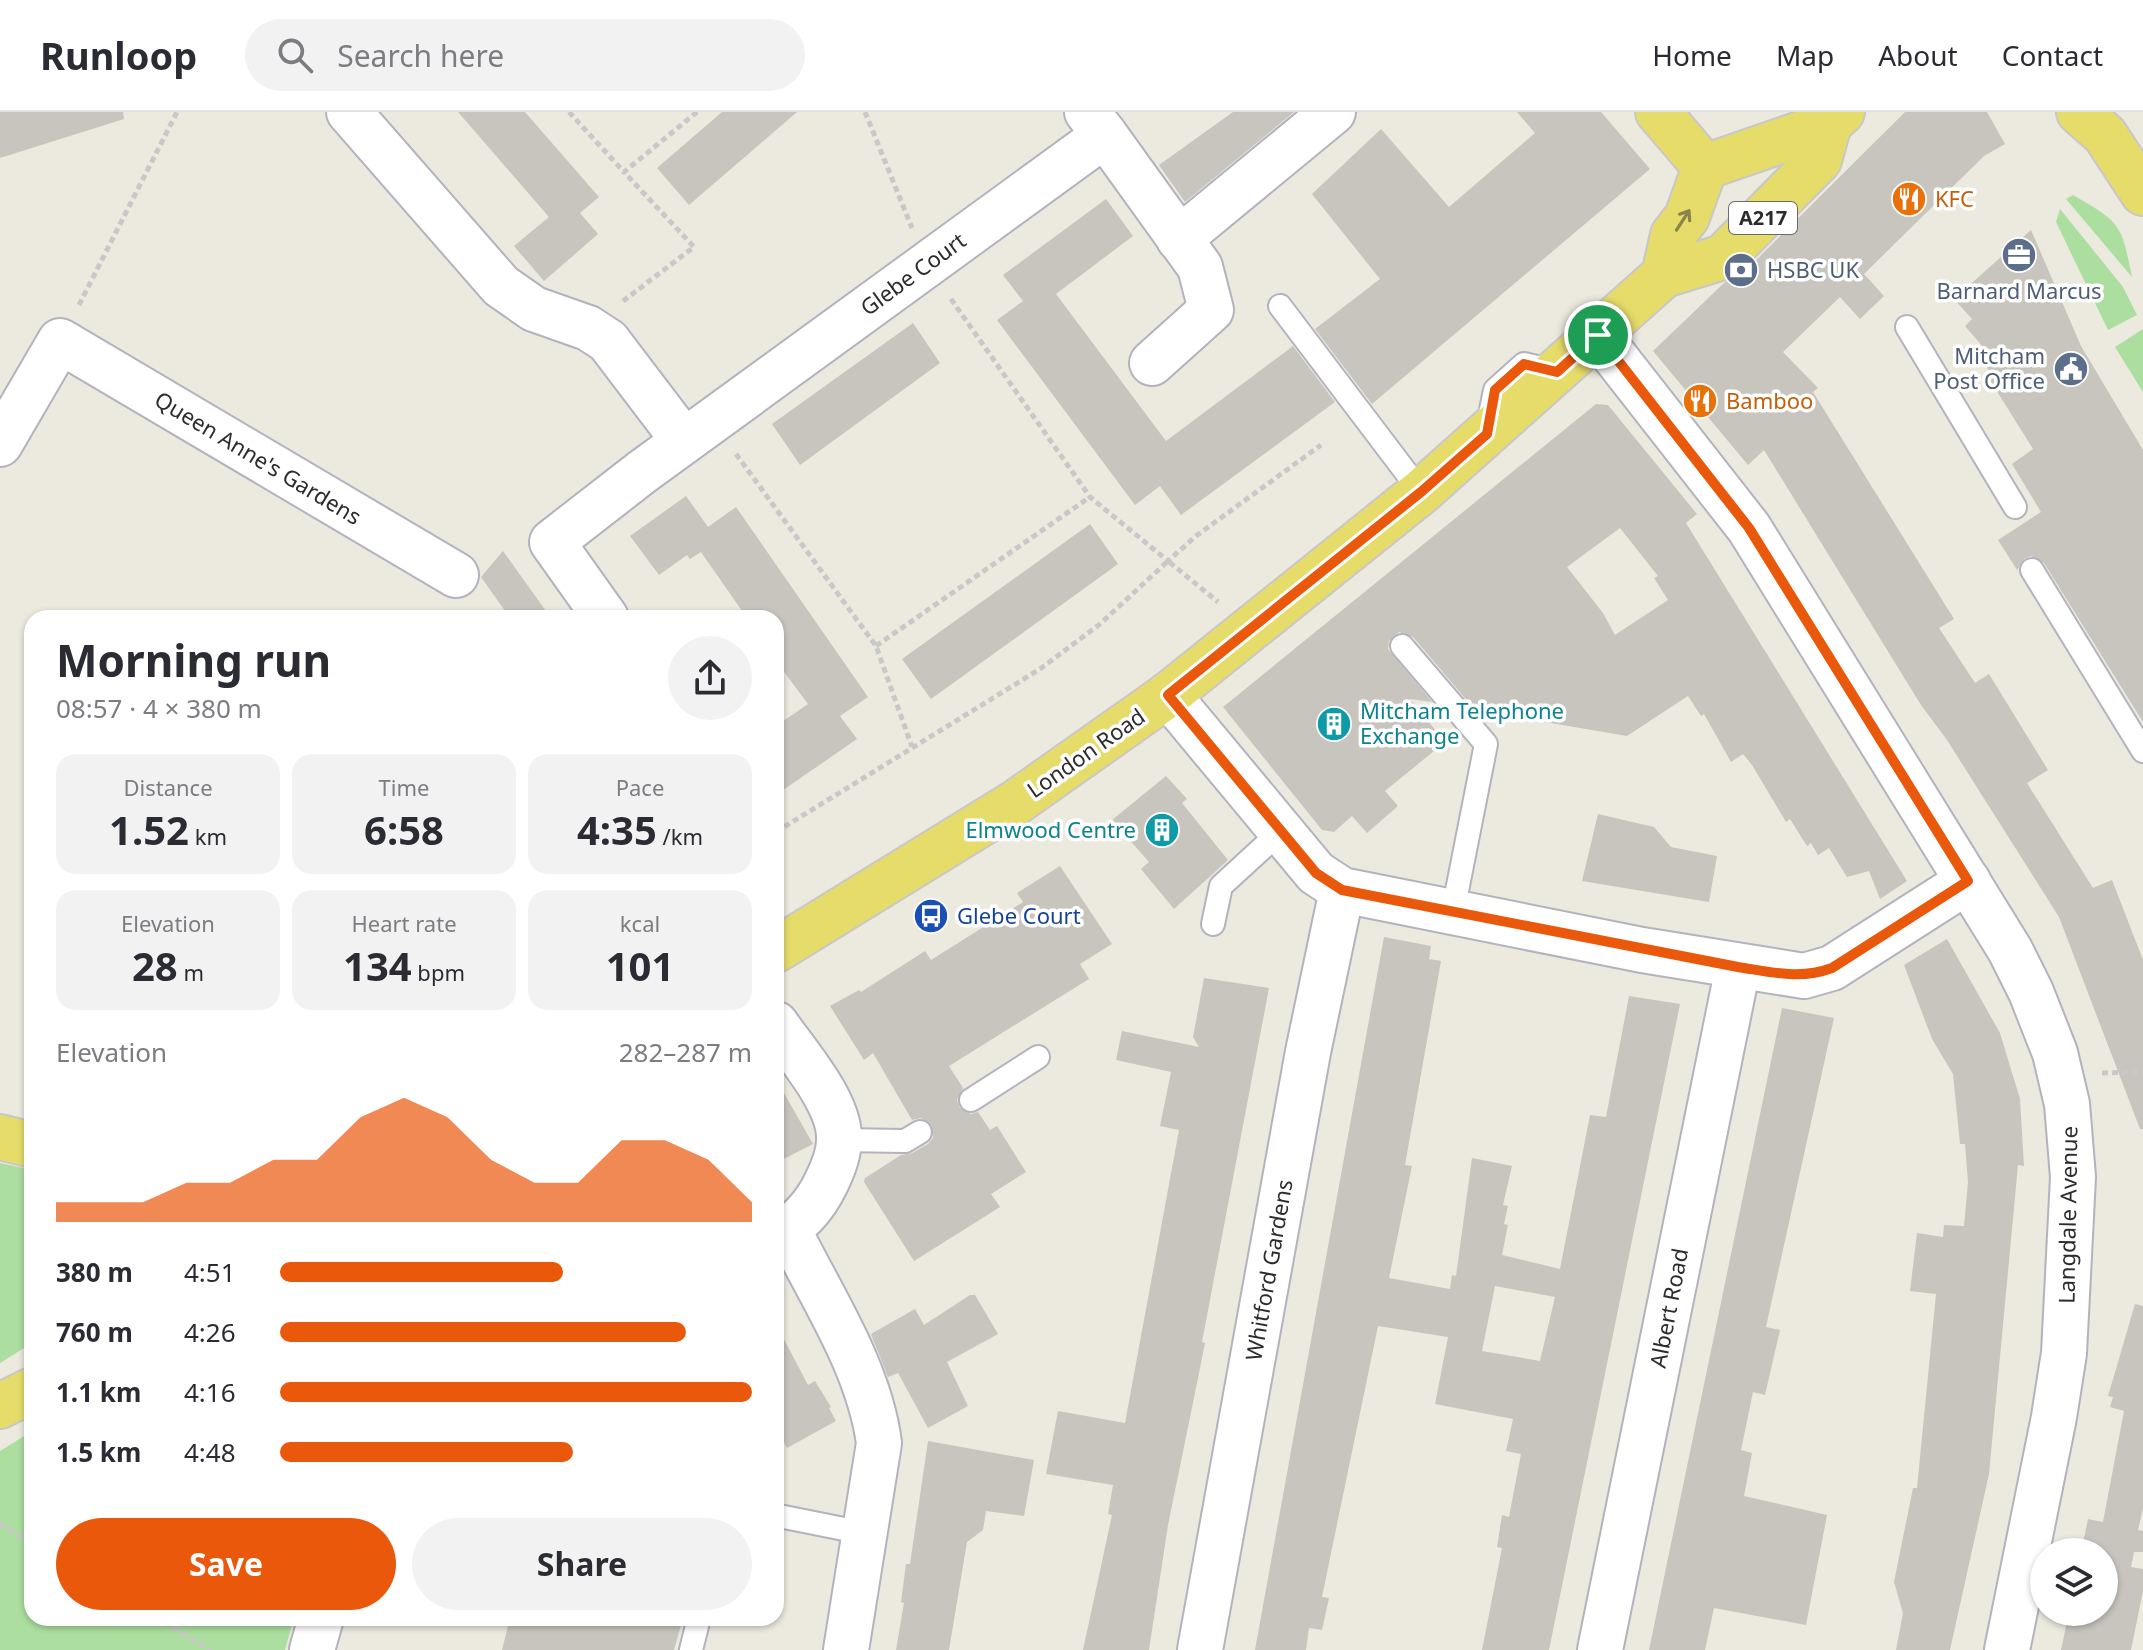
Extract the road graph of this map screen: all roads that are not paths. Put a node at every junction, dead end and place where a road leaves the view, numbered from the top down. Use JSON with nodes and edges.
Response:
{"nodes":[{"id":1,"x":349,"y":112,"type":"edge"},
{"id":2,"x":1333,"y":112,"type":"edge"},
{"id":3,"x":1658,"y":112,"type":"edge"},
{"id":4,"x":1769,"y":112,"type":"edge"},
{"id":5,"x":1835,"y":118,"type":"edge"},
{"id":6,"x":2094,"y":120,"type":"edge"},
{"id":7,"x":1096,"y":124,"type":"edge"},
{"id":8,"x":1725,"y":159,"type":"junction"},
{"id":9,"x":2142,"y":187,"type":"edge"},
{"id":10,"x":1179,"y":239,"type":"junction"},
{"id":11,"x":1664,"y":275,"type":"junction"},
{"id":12,"x":1280,"y":306,"type":"dead end"},
{"id":13,"x":1907,"y":327,"type":"dead end"},
{"id":14,"x":1598,"y":335,"type":"junction"},
{"id":15,"x":1152,"y":363,"type":"dead end"},
{"id":16,"x":698,"y":431,"type":"junction"},
{"id":17,"x":0,"y":444,"type":"edge"},
{"id":18,"x":1421,"y":492,"type":"junction"},
{"id":19,"x":2015,"y":507,"type":"dead end"},
{"id":20,"x":2032,"y":570,"type":"dead end"},
{"id":21,"x":456,"y":575,"type":"dead end"},
{"id":22,"x":600,"y":610,"type":"edge"},
{"id":23,"x":1402,"y":646,"type":"dead end"},
{"id":24,"x":1168,"y":695,"type":"junction"},
{"id":25,"x":2143,"y":749,"type":"edge"},
{"id":26,"x":1281,"y":831,"type":"junction"},
{"id":27,"x":1968,"y":881,"type":"junction"},
{"id":28,"x":1342,"y":890,"type":"junction"},
{"id":29,"x":1453,"y":911,"type":"junction"},
{"id":30,"x":1213,"y":924,"type":"dead end"},
{"id":31,"x":784,"y":945,"type":"edge"},
{"id":32,"x":1738,"y":967,"type":"junction"},
{"id":33,"x":784,"y":1036,"type":"edge"},
{"id":34,"x":1038,"y":1057,"type":"dead end"},
{"id":35,"x":971,"y":1100,"type":"dead end"},
{"id":36,"x":920,"y":1132,"type":"dead end"},
{"id":37,"x":0,"y":1137,"type":"edge"},
{"id":38,"x":840,"y":1140,"type":"junction"},
{"id":39,"x":24,"y":1143,"type":"edge"},
{"id":40,"x":784,"y":1231,"type":"edge"},
{"id":41,"x":784,"y":1236,"type":"edge"},
{"id":42,"x":24,"y":1394,"type":"edge"},
{"id":43,"x":0,"y":1406,"type":"edge"},
{"id":44,"x":784,"y":1517,"type":"dead end"},
{"id":45,"x":864,"y":1533,"type":"junction"},
{"id":46,"x":319,"y":1626,"type":"edge"},
{"id":47,"x":697,"y":1626,"type":"edge"},
{"id":48,"x":312,"y":1650,"type":"edge"},
{"id":49,"x":691,"y":1650,"type":"edge"},
{"id":50,"x":846,"y":1650,"type":"edge"},
{"id":51,"x":1200,"y":1650,"type":"edge"},
{"id":52,"x":1600,"y":1650,"type":"edge"},
{"id":53,"x":2007,"y":1650,"type":"edge"}],
"edges":[{"from":1,"to":16,"type":"street"},
{"from":2,"to":10,"type":"street"},
{"from":3,"to":8,"type":"main road"},
{"from":4,"to":8,"type":"main road"},
{"from":5,"to":8,"type":"main road","name":"London Road","number":"A217"},
{"from":5,"to":11,"type":"main road","name":"London Road","number":"A217"},
{"from":6,"to":9,"type":"main road"},
{"from":7,"to":10,"type":"street","name":"Glebe Court"},
{"from":7,"to":16,"type":"street","name":"Glebe Court"},
{"from":11,"to":8,"type":"main road","one_way":true},
{"from":10,"to":15,"type":"street","name":"Glebe Court"},
{"from":11,"to":14,"type":"main road","name":"London Road","number":"A217"},
{"from":12,"to":18,"type":"lane"},
{"from":13,"to":19,"type":"lane"},
{"from":14,"to":18,"type":"main road","name":"London Road","number":"A217"},
{"from":14,"to":27,"type":"street","name":"Langdale Avenue"},
{"from":16,"to":22,"type":"street","name":"Glebe Court"},
{"from":17,"to":21,"type":"street","name":"Queen Anne's Gardens"},
{"from":18,"to":24,"type":"main road","name":"London Road","number":"A217"},
{"from":20,"to":25,"type":"lane"},
{"from":23,"to":29,"type":"lane"},
{"from":24,"to":26,"type":"street"},
{"from":24,"to":31,"type":"main road","name":"London Road","number":"A217"},
{"from":26,"to":28,"type":"street"},
{"from":26,"to":30,"type":"lane"},
{"from":27,"to":32,"type":"street"},
{"from":27,"to":53,"type":"street","name":"Langdale Avenue"},
{"from":28,"to":29,"type":"street"},
{"from":28,"to":51,"type":"street","name":"Whitford Gardens"},
{"from":29,"to":32,"type":"street"},
{"from":32,"to":52,"type":"street","name":"Albert Road"},
{"from":33,"to":38,"type":"street"},
{"from":34,"to":35,"type":"lane"},
{"from":36,"to":38,"type":"lane"},
{"from":37,"to":39,"type":"main road"},
{"from":38,"to":40,"type":"street"},
{"from":41,"to":45,"type":"street"},
{"from":42,"to":43,"type":"main road"},
{"from":44,"to":45,"type":"lane"},
{"from":45,"to":50,"type":"street"},
{"from":46,"to":48,"type":"street"},
{"from":47,"to":49,"type":"lane"}]}
